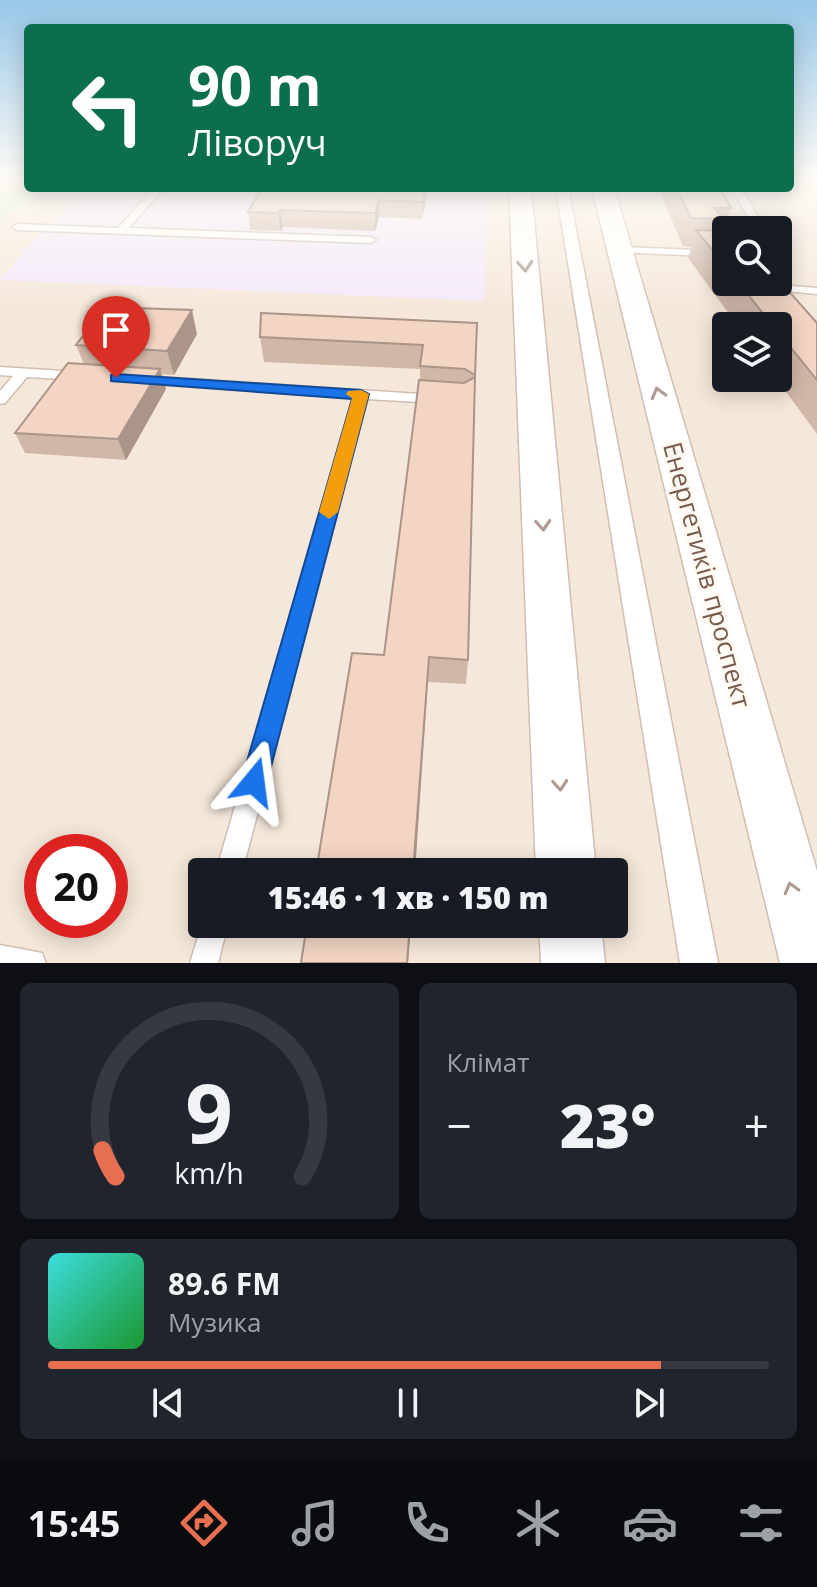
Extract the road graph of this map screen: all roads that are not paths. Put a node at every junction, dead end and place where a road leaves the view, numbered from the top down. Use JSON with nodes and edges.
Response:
{"nodes":[{"id":1,"x":129,"y":222,"type":"edge"},
{"id":2,"x":522,"y":222,"type":"edge"},
{"id":3,"x":568,"y":222,"type":"edge"},
{"id":4,"x":612,"y":222,"type":"edge"},
{"id":5,"x":17,"y":227,"type":"dead end"},
{"id":6,"x":121,"y":231,"type":"junction"},
{"id":7,"x":371,"y":240,"type":"dead end"},
{"id":8,"x":620,"y":250,"type":"junction"},
{"id":9,"x":712,"y":253,"type":"edge"},
{"id":10,"x":792,"y":287,"type":"edge"},
{"id":11,"x":817,"y":291,"type":"edge"},
{"id":12,"x":785,"y":296,"type":"edge"},
{"id":13,"x":788,"y":300,"type":"edge"},
{"id":14,"x":0,"y":371,"type":"edge"},
{"id":15,"x":24,"y":372,"type":"junction"},
{"id":16,"x":101,"y":377,"type":"edge"},
{"id":17,"x":132,"y":379,"type":"edge"},
{"id":18,"x":361,"y":394,"type":"junction"},
{"id":19,"x":0,"y":400,"type":"edge"},
{"id":20,"x":449,"y":400,"type":"edge"},
{"id":21,"x":233,"y":858,"type":"edge"},
{"id":22,"x":565,"y":858,"type":"edge"},
{"id":23,"x":211,"y":938,"type":"edge"},
{"id":24,"x":571,"y":938,"type":"edge"},
{"id":25,"x":0,"y":958,"type":"edge"},
{"id":26,"x":32,"y":963,"type":"edge"},
{"id":27,"x":204,"y":963,"type":"edge"},
{"id":28,"x":573,"y":963,"type":"edge"},
{"id":29,"x":699,"y":963,"type":"edge"},
{"id":30,"x":812,"y":963,"type":"edge"}],
"edges":[{"from":1,"to":6,"type":"lane"},
{"from":2,"to":22,"type":"street","one_way":true},
{"from":3,"to":29,"type":"street"},
{"from":4,"to":8,"type":"street","name":"Енергетиків проспект"},
{"from":5,"to":6,"type":"lane"},
{"from":6,"to":7,"type":"lane"},
{"from":8,"to":9,"type":"lane"},
{"from":30,"to":8,"type":"street","name":"Енергетиків проспект","one_way":true},
{"from":10,"to":11,"type":"lane"},
{"from":12,"to":13,"type":"lane"},
{"from":14,"to":15,"type":"lane"},
{"from":15,"to":16,"type":"lane"},
{"from":15,"to":19,"type":"lane"},
{"from":17,"to":18,"type":"lane"},
{"from":18,"to":20,"type":"lane"},
{"from":18,"to":21,"type":"lane"},
{"from":23,"to":27,"type":"lane"},
{"from":24,"to":28,"type":"street"},
{"from":25,"to":26,"type":"lane"}]}
